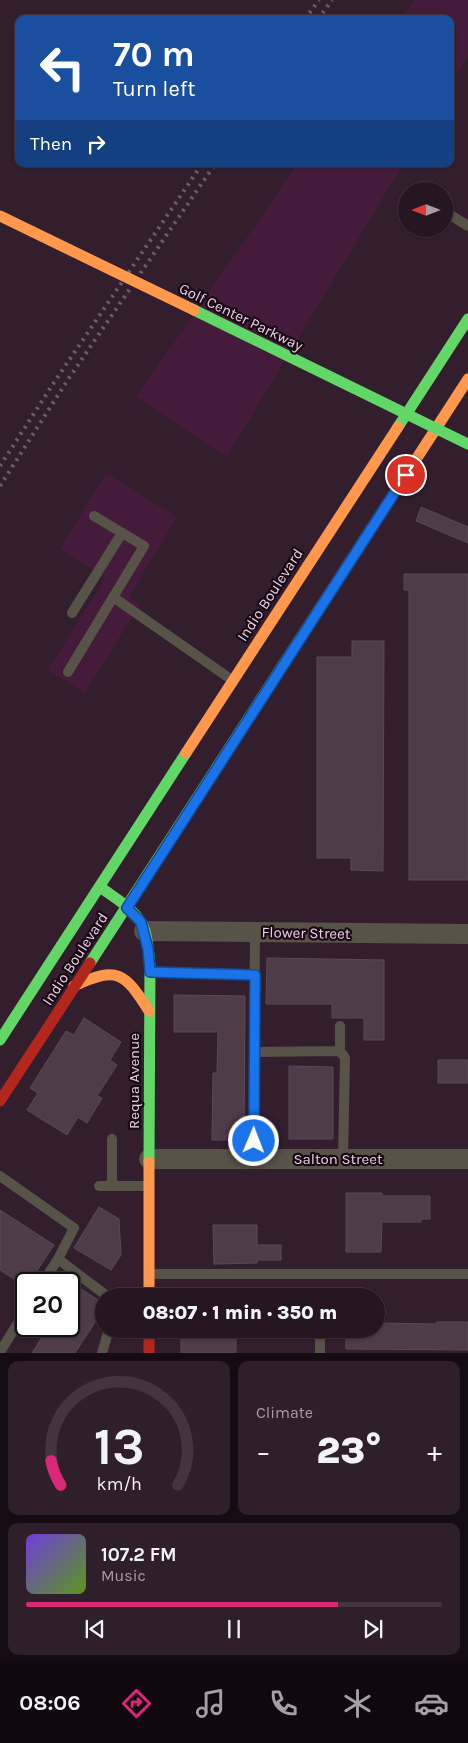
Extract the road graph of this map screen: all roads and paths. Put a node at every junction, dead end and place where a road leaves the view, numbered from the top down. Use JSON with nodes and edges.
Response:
{"nodes":[{"id":1,"x":0,"y":216,"type":"edge"},
{"id":2,"x":453,"y":217,"type":"edge"},
{"id":3,"x":468,"y":226,"type":"edge"},
{"id":4,"x":468,"y":319,"type":"edge"},
{"id":5,"x":468,"y":379,"type":"edge"},
{"id":6,"x":468,"y":444,"type":"edge"},
{"id":7,"x":94,"y":516,"type":"dead end"},
{"id":8,"x":122,"y":532,"type":"junction"},
{"id":9,"x":290,"y":592,"type":"junction"},
{"id":10,"x":113,"y":597,"type":"junction"},
{"id":11,"x":292,"y":610,"type":"dead end"},
{"id":12,"x":72,"y":613,"type":"dead end"},
{"id":13,"x":68,"y":672,"type":"dead end"},
{"id":14,"x":260,"y":678,"type":"dead end"},
{"id":15,"x":232,"y":680,"type":"junction"},
{"id":16,"x":247,"y":720,"type":"junction"},
{"id":17,"x":100,"y":887,"type":"junction"},
{"id":18,"x":127,"y":908,"type":"junction"},
{"id":19,"x":144,"y":931,"type":"junction"},
{"id":20,"x":255,"y":932,"type":"junction"},
{"id":21,"x":468,"y":934,"type":"edge"},
{"id":22,"x":150,"y":972,"type":"junction"},
{"id":23,"x":255,"y":975,"type":"junction"},
{"id":24,"x":74,"y":986,"type":"junction"},
{"id":25,"x":150,"y":1011,"type":"junction"},
{"id":26,"x":340,"y":1026,"type":"dead end"},
{"id":27,"x":0,"y":1040,"type":"edge"},
{"id":28,"x":340,"y":1051,"type":"junction"},
{"id":29,"x":254,"y":1052,"type":"junction"},
{"id":30,"x":0,"y":1102,"type":"edge"},
{"id":31,"x":112,"y":1139,"type":"dead end"},
{"id":32,"x":149,"y":1159,"type":"junction"},
{"id":33,"x":253,"y":1159,"type":"junction"},
{"id":34,"x":343,"y":1159,"type":"junction"},
{"id":35,"x":468,"y":1159,"type":"edge"},
{"id":36,"x":0,"y":1176,"type":"edge"},
{"id":37,"x":99,"y":1186,"type":"dead end"},
{"id":38,"x":112,"y":1186,"type":"junction"},
{"id":39,"x":149,"y":1186,"type":"junction"},
{"id":40,"x":58,"y":1259,"type":"junction"},
{"id":41,"x":50,"y":1272,"type":"edge"},
{"id":42,"x":149,"y":1274,"type":"junction"},
{"id":43,"x":468,"y":1274,"type":"edge"},
{"id":44,"x":96,"y":1288,"type":"edge"},
{"id":45,"x":149,"y":1288,"type":"edge"},
{"id":46,"x":15,"y":1328,"type":"edge"},
{"id":47,"x":106,"y":1338,"type":"edge"},
{"id":48,"x":149,"y":1338,"type":"edge"},
{"id":49,"x":320,"y":1338,"type":"edge"},
{"id":50,"x":0,"y":1352,"type":"edge"},
{"id":51,"x":102,"y":1353,"type":"edge"},
{"id":52,"x":150,"y":1353,"type":"edge"},
{"id":53,"x":320,"y":1353,"type":"edge"}],
"edges":[{"from":1,"to":6,"type":"main road","name":"Golf Center Parkway","bridge":true},
{"from":2,"to":3,"type":"lane"},
{"from":4,"to":9,"type":"main road","name":"Indio Boulevard"},
{"from":5,"to":16,"type":"main road","name":"Indio Boulevard"},
{"from":7,"to":8,"type":"lane"},
{"from":8,"to":10,"type":"lane"},
{"from":8,"to":12,"type":"lane"},
{"from":9,"to":11,"type":"main road"},
{"from":9,"to":15,"type":"main road","name":"Indio Boulevard"},
{"from":10,"to":13,"type":"lane"},
{"from":10,"to":15,"type":"lane"},
{"from":14,"to":16,"type":"main road"},
{"from":15,"to":17,"type":"main road","name":"Indio Boulevard"},
{"from":16,"to":18,"type":"main road","name":"Indio Boulevard"},
{"from":17,"to":18,"type":"main road","name":"Requa Avenue"},
{"from":17,"to":27,"type":"main road","name":"Indio Boulevard"},
{"from":18,"to":19,"type":"main road","name":"Requa Avenue"},
{"from":18,"to":24,"type":"main road","name":"Indio Boulevard"},
{"from":19,"to":20,"type":"street","name":"Flower Street"},
{"from":19,"to":22,"type":"main road","name":"Requa Avenue"},
{"from":20,"to":21,"type":"street","name":"Flower Street"},
{"from":20,"to":23,"type":"lane"},
{"from":22,"to":23,"type":"lane"},
{"from":22,"to":25,"type":"main road","name":"Requa Avenue"},
{"from":23,"to":29,"type":"lane"},
{"from":24,"to":25,"type":"main road"},
{"from":24,"to":30,"type":"main road","name":"Indio Boulevard"},
{"from":25,"to":32,"type":"main road","name":"Requa Avenue"},
{"from":26,"to":28,"type":"lane"},
{"from":28,"to":29,"type":"lane"},
{"from":28,"to":34,"type":"lane"},
{"from":29,"to":33,"type":"lane"},
{"from":31,"to":38,"type":"lane"},
{"from":32,"to":33,"type":"street","name":"Salton Street"},
{"from":32,"to":39,"type":"main road","name":"Requa Avenue"},
{"from":33,"to":34,"type":"street","name":"Salton Street"},
{"from":34,"to":35,"type":"street","name":"Salton Street"},
{"from":36,"to":40,"type":"lane"},
{"from":37,"to":38,"type":"lane"},
{"from":38,"to":39,"type":"lane"},
{"from":39,"to":42,"type":"main road","name":"Requa Avenue"},
{"from":40,"to":41,"type":"lane"},
{"from":40,"to":44,"type":"lane"},
{"from":42,"to":43,"type":"lane"},
{"from":42,"to":45,"type":"main road","name":"Requa Avenue"},
{"from":46,"to":50,"type":"lane"},
{"from":47,"to":51,"type":"lane"},
{"from":48,"to":52,"type":"main road"},
{"from":49,"to":53,"type":"lane"}]}
